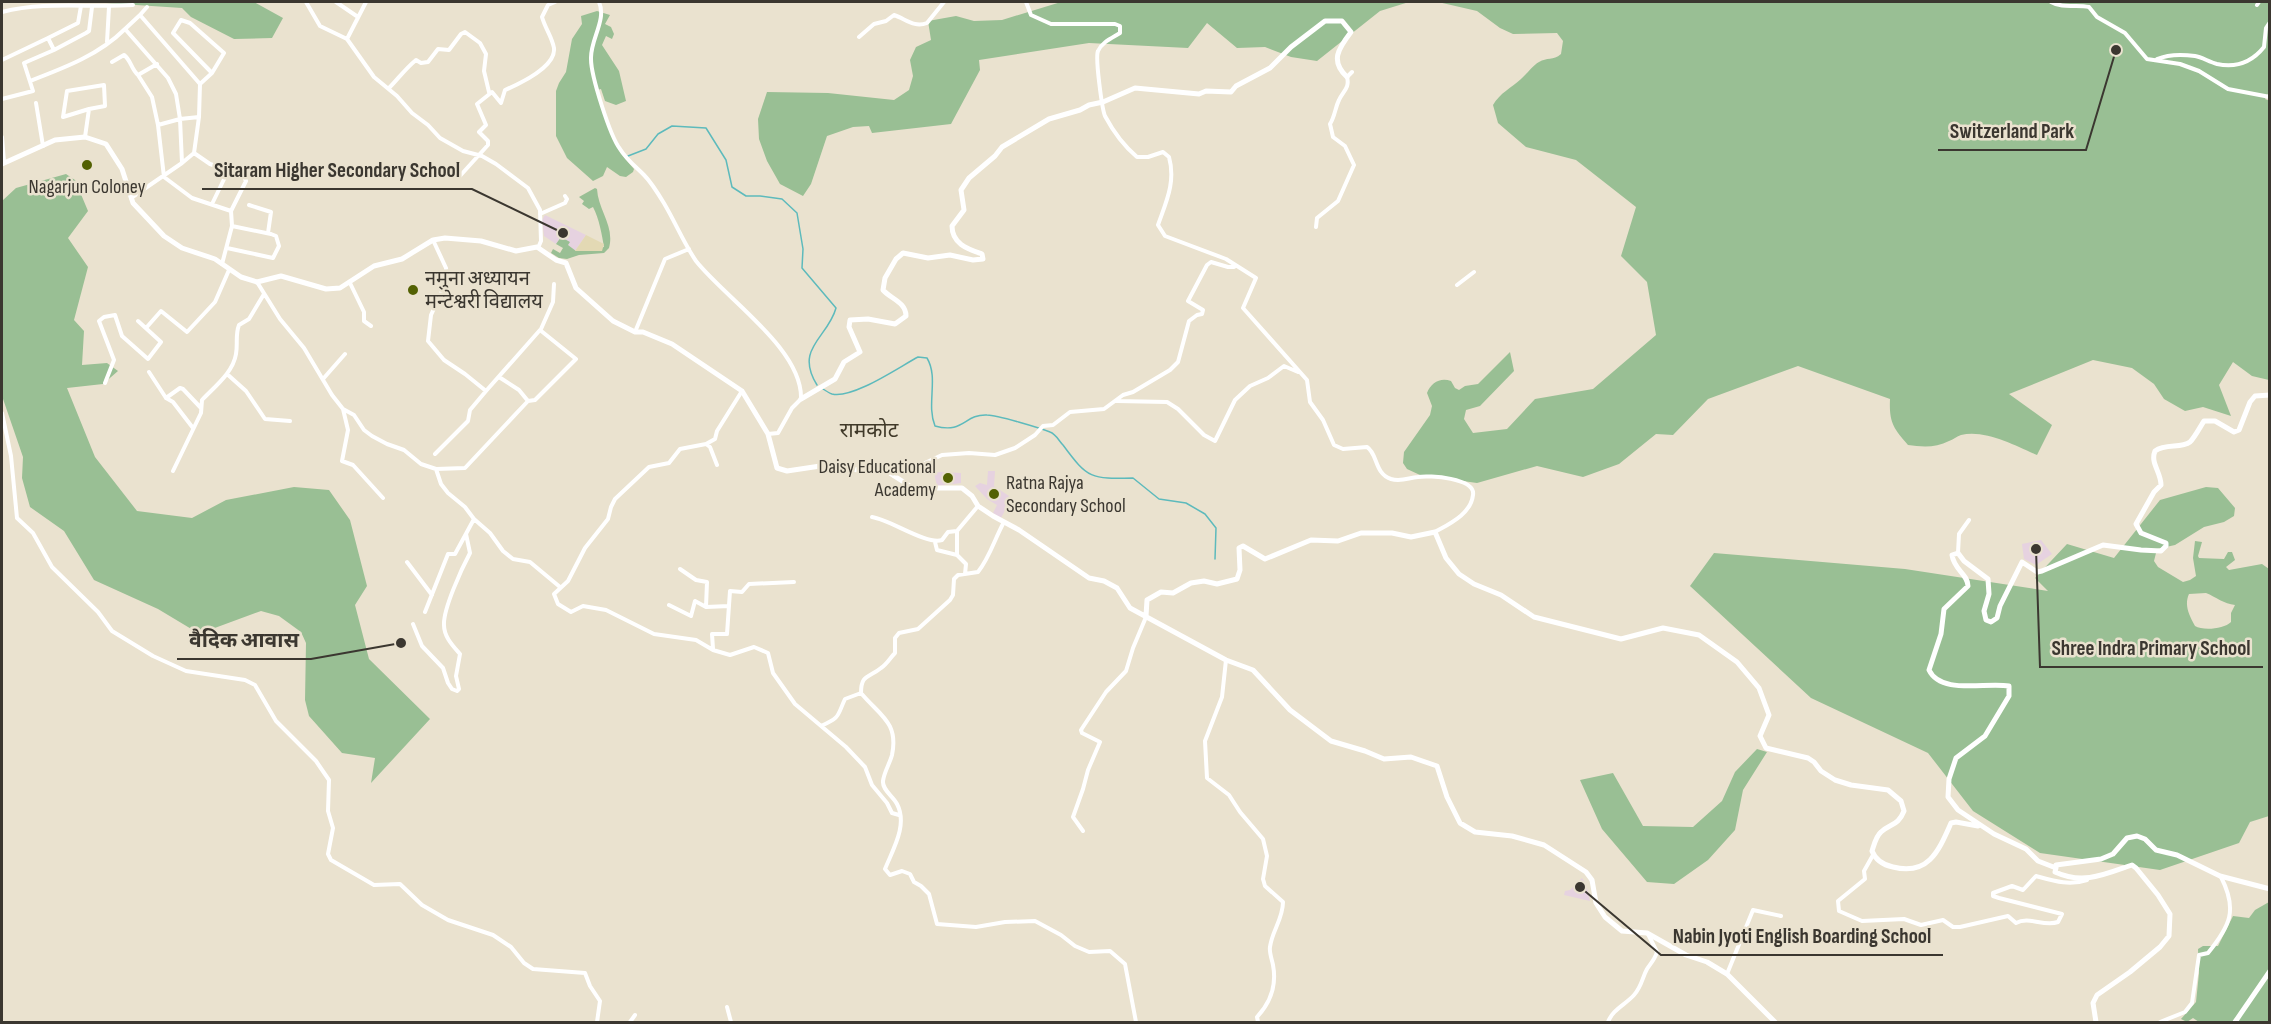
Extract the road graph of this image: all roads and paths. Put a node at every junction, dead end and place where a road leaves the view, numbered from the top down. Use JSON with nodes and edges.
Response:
{"nodes":[{"id":1,"x":306,"y":2,"type":"edge"},
{"id":2,"x":336,"y":2,"type":"edge"},
{"id":3,"x":366,"y":2,"type":"edge"},
{"id":4,"x":555,"y":2,"type":"edge"},
{"id":5,"x":599,"y":2,"type":"edge"},
{"id":6,"x":944,"y":2,"type":"edge"},
{"id":7,"x":1026,"y":2,"type":"edge"},
{"id":8,"x":2051,"y":2,"type":"edge"},
{"id":9,"x":132,"y":5,"type":"dead end"},
{"id":10,"x":81,"y":6,"type":"junction"},
{"id":11,"x":92,"y":7,"type":"junction"},
{"id":12,"x":109,"y":7,"type":"junction"},
{"id":13,"x":147,"y":8,"type":"dead end"},
{"id":14,"x":2,"y":12,"type":"edge"},
{"id":15,"x":140,"y":15,"type":"junction"},
{"id":16,"x":358,"y":17,"type":"junction"},
{"id":17,"x":2270,"y":22,"type":"edge"},
{"id":18,"x":125,"y":28,"type":"junction"},
{"id":19,"x":859,"y":37,"type":"dead end"},
{"id":20,"x":48,"y":38,"type":"junction"},
{"id":21,"x":347,"y":39,"type":"junction"},
{"id":22,"x":107,"y":43,"type":"junction"},
{"id":23,"x":2268,"y":43,"type":"edge"},
{"id":24,"x":54,"y":50,"type":"junction"},
{"id":25,"x":2,"y":60,"type":"edge"},
{"id":26,"x":2153,"y":60,"type":"junction"},
{"id":27,"x":112,"y":62,"type":"dead end"},
{"id":28,"x":157,"y":64,"type":"junction"},
{"id":29,"x":1352,"y":72,"type":"dead end"},
{"id":30,"x":212,"y":73,"type":"junction"},
{"id":31,"x":138,"y":75,"type":"junction"},
{"id":32,"x":1347,"y":77,"type":"junction"},
{"id":33,"x":30,"y":81,"type":"junction"},
{"id":34,"x":200,"y":84,"type":"junction"},
{"id":35,"x":388,"y":88,"type":"junction"},
{"id":36,"x":489,"y":92,"type":"junction"},
{"id":37,"x":2270,"y":97,"type":"edge"},
{"id":38,"x":2,"y":99,"type":"edge"},
{"id":39,"x":1103,"y":102,"type":"junction"},
{"id":40,"x":36,"y":103,"type":"dead end"},
{"id":41,"x":89,"y":109,"type":"junction"},
{"id":42,"x":199,"y":117,"type":"junction"},
{"id":43,"x":180,"y":119,"type":"junction"},
{"id":44,"x":158,"y":125,"type":"junction"},
{"id":45,"x":2,"y":137,"type":"edge"},
{"id":46,"x":86,"y":137,"type":"junction"},
{"id":47,"x":43,"y":146,"type":"junction"},
{"id":48,"x":194,"y":153,"type":"junction"},
{"id":49,"x":478,"y":155,"type":"junction"},
{"id":50,"x":3,"y":163,"type":"edge"},
{"id":51,"x":182,"y":163,"type":"junction"},
{"id":52,"x":228,"y":171,"type":"junction"},
{"id":53,"x":164,"y":177,"type":"junction"},
{"id":54,"x":459,"y":177,"type":"dead end"},
{"id":55,"x":565,"y":196,"type":"dead end"},
{"id":56,"x":131,"y":198,"type":"junction"},
{"id":57,"x":212,"y":204,"type":"junction"},
{"id":58,"x":249,"y":205,"type":"dead end"},
{"id":59,"x":231,"y":211,"type":"junction"},
{"id":60,"x":540,"y":214,"type":"junction"},
{"id":61,"x":232,"y":226,"type":"junction"},
{"id":62,"x":1316,"y":227,"type":"dead end"},
{"id":63,"x":268,"y":233,"type":"junction"},
{"id":64,"x":433,"y":240,"type":"junction"},
{"id":65,"x":227,"y":248,"type":"junction"},
{"id":66,"x":538,"y":248,"type":"junction"},
{"id":67,"x":689,"y":249,"type":"junction"},
{"id":68,"x":222,"y":264,"type":"junction"},
{"id":69,"x":1236,"y":266,"type":"junction"},
{"id":70,"x":230,"y":270,"type":"junction"},
{"id":71,"x":1474,"y":272,"type":"dead end"},
{"id":72,"x":256,"y":282,"type":"junction"},
{"id":73,"x":350,"y":283,"type":"junction"},
{"id":74,"x":554,"y":284,"type":"dead end"},
{"id":75,"x":1457,"y":285,"type":"dead end"},
{"id":76,"x":264,"y":294,"type":"junction"},
{"id":77,"x":138,"y":321,"type":"dead end"},
{"id":78,"x":371,"y":326,"type":"dead end"},
{"id":79,"x":146,"y":328,"type":"junction"},
{"id":80,"x":540,"y":330,"type":"junction"},
{"id":81,"x":635,"y":332,"type":"junction"},
{"id":82,"x":345,"y":354,"type":"dead end"},
{"id":83,"x":1299,"y":371,"type":"junction"},
{"id":84,"x":148,"y":372,"type":"dead end"},
{"id":85,"x":227,"y":374,"type":"junction"},
{"id":86,"x":499,"y":377,"type":"junction"},
{"id":87,"x":322,"y":379,"type":"junction"},
{"id":88,"x":105,"y":383,"type":"dead end"},
{"id":89,"x":486,"y":391,"type":"junction"},
{"id":90,"x":742,"y":391,"type":"junction"},
{"id":91,"x":2270,"y":395,"type":"edge"},
{"id":92,"x":166,"y":398,"type":"junction"},
{"id":93,"x":801,"y":399,"type":"junction"},
{"id":94,"x":1117,"y":400,"type":"junction"},
{"id":95,"x":528,"y":401,"type":"junction"},
{"id":96,"x":201,"y":408,"type":"junction"},
{"id":97,"x":343,"y":409,"type":"junction"},
{"id":98,"x":2,"y":413,"type":"edge"},
{"id":99,"x":290,"y":421,"type":"dead end"},
{"id":100,"x":193,"y":428,"type":"junction"},
{"id":101,"x":768,"y":434,"type":"junction"},
{"id":102,"x":705,"y":444,"type":"junction"},
{"id":103,"x":435,"y":453,"type":"dead end"},
{"id":104,"x":717,"y":465,"type":"dead end"},
{"id":105,"x":436,"y":469,"type":"junction"},
{"id":106,"x":173,"y":471,"type":"dead end"},
{"id":107,"x":894,"y":476,"type":"junction"},
{"id":108,"x":383,"y":498,"type":"dead end"},
{"id":109,"x":978,"y":506,"type":"junction"},
{"id":110,"x":872,"y":518,"type":"dead end"},
{"id":111,"x":474,"y":519,"type":"junction"},
{"id":112,"x":1969,"y":520,"type":"dead end"},
{"id":113,"x":1004,"y":522,"type":"junction"},
{"id":114,"x":957,"y":531,"type":"junction"},
{"id":115,"x":1434,"y":532,"type":"junction"},
{"id":116,"x":466,"y":534,"type":"junction"},
{"id":117,"x":936,"y":542,"type":"junction"},
{"id":118,"x":1958,"y":553,"type":"junction"},
{"id":119,"x":957,"y":555,"type":"junction"},
{"id":120,"x":407,"y":562,"type":"dead end"},
{"id":121,"x":680,"y":569,"type":"dead end"},
{"id":122,"x":965,"y":574,"type":"junction"},
{"id":123,"x":794,"y":582,"type":"dead end"},
{"id":124,"x":560,"y":587,"type":"junction"},
{"id":125,"x":432,"y":595,"type":"junction"},
{"id":126,"x":669,"y":605,"type":"dead end"},
{"id":127,"x":729,"y":606,"type":"junction"},
{"id":128,"x":706,"y":607,"type":"junction"},
{"id":129,"x":425,"y":612,"type":"dead end"},
{"id":130,"x":1146,"y":616,"type":"junction"},
{"id":131,"x":413,"y":624,"type":"dead end"},
{"id":132,"x":713,"y":650,"type":"junction"},
{"id":133,"x":1226,"y":660,"type":"junction"},
{"id":134,"x":861,"y":693,"type":"junction"},
{"id":135,"x":821,"y":726,"type":"junction"},
{"id":136,"x":899,"y":815,"type":"junction"},
{"id":137,"x":1083,"y":831,"type":"dead end"},
{"id":138,"x":1990,"y":831,"type":"junction"},
{"id":139,"x":1873,"y":855,"type":"junction"},
{"id":140,"x":2056,"y":868,"type":"junction"},
{"id":141,"x":2220,"y":876,"type":"junction"},
{"id":142,"x":2088,"y":879,"type":"junction"},
{"id":143,"x":2270,"y":889,"type":"edge"},
{"id":144,"x":1781,"y":916,"type":"dead end"},
{"id":145,"x":1647,"y":933,"type":"junction"},
{"id":146,"x":2270,"y":971,"type":"edge"},
{"id":147,"x":1726,"y":974,"type":"junction"},
{"id":148,"x":727,"y":1007,"type":"dead end"},
{"id":149,"x":635,"y":1015,"type":"dead end"},
{"id":150,"x":597,"y":1023,"type":"edge"},
{"id":151,"x":630,"y":1023,"type":"edge"},
{"id":152,"x":731,"y":1023,"type":"edge"},
{"id":153,"x":1136,"y":1023,"type":"edge"},
{"id":154,"x":1258,"y":1023,"type":"edge"},
{"id":155,"x":1608,"y":1023,"type":"edge"},
{"id":156,"x":1775,"y":1023,"type":"edge"},
{"id":157,"x":2097,"y":1023,"type":"edge"},
{"id":158,"x":2160,"y":1023,"type":"edge"},
{"id":159,"x":2235,"y":1023,"type":"edge"}],
"edges":[{"from":1,"to":21,"type":"street"},
{"from":2,"to":16,"type":"street"},
{"from":3,"to":16,"type":"street"},
{"from":4,"to":36,"type":"street"},
{"from":5,"to":67,"type":"street"},
{"from":6,"to":19,"type":"street"},
{"from":7,"to":39,"type":"street"},
{"from":8,"to":26,"type":"street"},
{"from":9,"to":12,"type":"street"},
{"from":10,"to":11,"type":"street"},
{"from":10,"to":14,"type":"street"},
{"from":10,"to":20,"type":"street"},
{"from":11,"to":12,"type":"street"},
{"from":11,"to":24,"type":"street"},
{"from":12,"to":22,"type":"street"},
{"from":13,"to":15,"type":"street"},
{"from":15,"to":18,"type":"street"},
{"from":15,"to":34,"type":"street"},
{"from":16,"to":21,"type":"street"},
{"from":17,"to":23,"type":"street"},
{"from":18,"to":22,"type":"street"},
{"from":18,"to":28,"type":"street"},
{"from":20,"to":24,"type":"street"},
{"from":20,"to":25,"type":"street"},
{"from":21,"to":35,"type":"street"},
{"from":22,"to":33,"type":"street"},
{"from":23,"to":26,"type":"street"},
{"from":24,"to":33,"type":"street"},
{"from":26,"to":37,"type":"street"},
{"from":27,"to":31,"type":"street"},
{"from":28,"to":31,"type":"street"},
{"from":28,"to":43,"type":"street"},
{"from":29,"to":32,"type":"street"},
{"from":30,"to":30,"type":"street"},
{"from":30,"to":34,"type":"street"},
{"from":31,"to":44,"type":"street"},
{"from":32,"to":39,"type":"street"},
{"from":32,"to":62,"type":"street"},
{"from":33,"to":38,"type":"street"},
{"from":34,"to":42,"type":"street"},
{"from":35,"to":36,"type":"street"},
{"from":35,"to":49,"type":"street"},
{"from":36,"to":49,"type":"street"},
{"from":39,"to":69,"type":"street"},
{"from":39,"to":93,"type":"street"},
{"from":40,"to":47,"type":"street"},
{"from":41,"to":41,"type":"street"},
{"from":41,"to":46,"type":"street"},
{"from":42,"to":43,"type":"street"},
{"from":42,"to":48,"type":"street"},
{"from":43,"to":44,"type":"street"},
{"from":43,"to":51,"type":"street"},
{"from":44,"to":53,"type":"street"},
{"from":45,"to":50,"type":"street"},
{"from":46,"to":47,"type":"street"},
{"from":46,"to":56,"type":"street"},
{"from":47,"to":50,"type":"street"},
{"from":48,"to":51,"type":"street"},
{"from":48,"to":52,"type":"street"},
{"from":49,"to":54,"type":"street"},
{"from":49,"to":60,"type":"street"},
{"from":51,"to":53,"type":"street"},
{"from":52,"to":57,"type":"street"},
{"from":52,"to":59,"type":"street"},
{"from":53,"to":56,"type":"street"},
{"from":53,"to":57,"type":"street"},
{"from":55,"to":60,"type":"street"},
{"from":56,"to":68,"type":"street"},
{"from":57,"to":59,"type":"street"},
{"from":58,"to":63,"type":"street"},
{"from":59,"to":61,"type":"street"},
{"from":60,"to":66,"type":"street"},
{"from":61,"to":63,"type":"street"},
{"from":61,"to":65,"type":"street"},
{"from":63,"to":65,"type":"street"},
{"from":64,"to":66,"type":"street"},
{"from":64,"to":73,"type":"street"},
{"from":64,"to":89,"type":"street"},
{"from":65,"to":68,"type":"street"},
{"from":66,"to":81,"type":"street"},
{"from":67,"to":81,"type":"street"},
{"from":67,"to":93,"type":"street"},
{"from":68,"to":70,"type":"street"},
{"from":69,"to":83,"type":"street"},
{"from":69,"to":94,"type":"street"},
{"from":70,"to":72,"type":"street"},
{"from":70,"to":79,"type":"street"},
{"from":71,"to":75,"type":"street"},
{"from":72,"to":73,"type":"street"},
{"from":72,"to":76,"type":"street"},
{"from":73,"to":78,"type":"street"},
{"from":74,"to":80,"type":"street"},
{"from":76,"to":85,"type":"street"},
{"from":76,"to":87,"type":"street"},
{"from":77,"to":79,"type":"street"},
{"from":79,"to":88,"type":"street"},
{"from":80,"to":86,"type":"street"},
{"from":80,"to":95,"type":"street"},
{"from":81,"to":90,"type":"street"},
{"from":82,"to":87,"type":"street"},
{"from":83,"to":94,"type":"street"},
{"from":83,"to":115,"type":"street"},
{"from":84,"to":92,"type":"street"},
{"from":85,"to":96,"type":"street"},
{"from":85,"to":99,"type":"street"},
{"from":86,"to":89,"type":"street"},
{"from":86,"to":95,"type":"street"},
{"from":87,"to":97,"type":"street"},
{"from":89,"to":103,"type":"street"},
{"from":90,"to":101,"type":"street"},
{"from":90,"to":102,"type":"street"},
{"from":91,"to":118,"type":"street"},
{"from":92,"to":96,"type":"street"},
{"from":92,"to":100,"type":"street"},
{"from":93,"to":101,"type":"street"},
{"from":94,"to":107,"type":"street"},
{"from":95,"to":105,"type":"street"},
{"from":96,"to":100,"type":"street"},
{"from":97,"to":105,"type":"street"},
{"from":97,"to":108,"type":"street"},
{"from":98,"to":150,"type":"street"},
{"from":100,"to":106,"type":"street"},
{"from":101,"to":107,"type":"street"},
{"from":102,"to":104,"type":"street"},
{"from":102,"to":124,"type":"street"},
{"from":105,"to":111,"type":"street"},
{"from":107,"to":109,"type":"street"},
{"from":109,"to":113,"type":"street"},
{"from":109,"to":114,"type":"street"},
{"from":110,"to":117,"type":"street"},
{"from":111,"to":116,"type":"street"},
{"from":111,"to":124,"type":"street"},
{"from":112,"to":118,"type":"street"},
{"from":113,"to":122,"type":"street"},
{"from":113,"to":130,"type":"street"},
{"from":114,"to":117,"type":"street"},
{"from":114,"to":119,"type":"street"},
{"from":115,"to":130,"type":"street"},
{"from":115,"to":139,"type":"street"},
{"from":116,"to":125,"type":"street"},
{"from":116,"to":131,"type":"street"},
{"from":117,"to":119,"type":"street"},
{"from":118,"to":138,"type":"street"},
{"from":119,"to":122,"type":"street"},
{"from":120,"to":125,"type":"street"},
{"from":121,"to":128,"type":"street"},
{"from":122,"to":134,"type":"street"},
{"from":123,"to":127,"type":"street"},
{"from":124,"to":132,"type":"street"},
{"from":125,"to":129,"type":"street"},
{"from":126,"to":128,"type":"street"},
{"from":127,"to":128,"type":"street"},
{"from":127,"to":132,"type":"street"},
{"from":130,"to":133,"type":"street"},
{"from":130,"to":137,"type":"street"},
{"from":132,"to":135,"type":"street"},
{"from":133,"to":145,"type":"street"},
{"from":133,"to":154,"type":"street"},
{"from":134,"to":135,"type":"street"},
{"from":134,"to":136,"type":"street"},
{"from":135,"to":136,"type":"street"},
{"from":136,"to":153,"type":"street"},
{"from":138,"to":139,"type":"street"},
{"from":138,"to":140,"type":"street"},
{"from":139,"to":142,"type":"street"},
{"from":140,"to":141,"type":"street"},
{"from":140,"to":142,"type":"street"},
{"from":141,"to":143,"type":"street"},
{"from":141,"to":158,"type":"street"},
{"from":142,"to":157,"type":"street"},
{"from":144,"to":147,"type":"street"},
{"from":145,"to":147,"type":"street"},
{"from":145,"to":155,"type":"street"},
{"from":146,"to":159,"type":"street"},
{"from":147,"to":156,"type":"street"},
{"from":148,"to":152,"type":"street"},
{"from":149,"to":151,"type":"street"}]}
